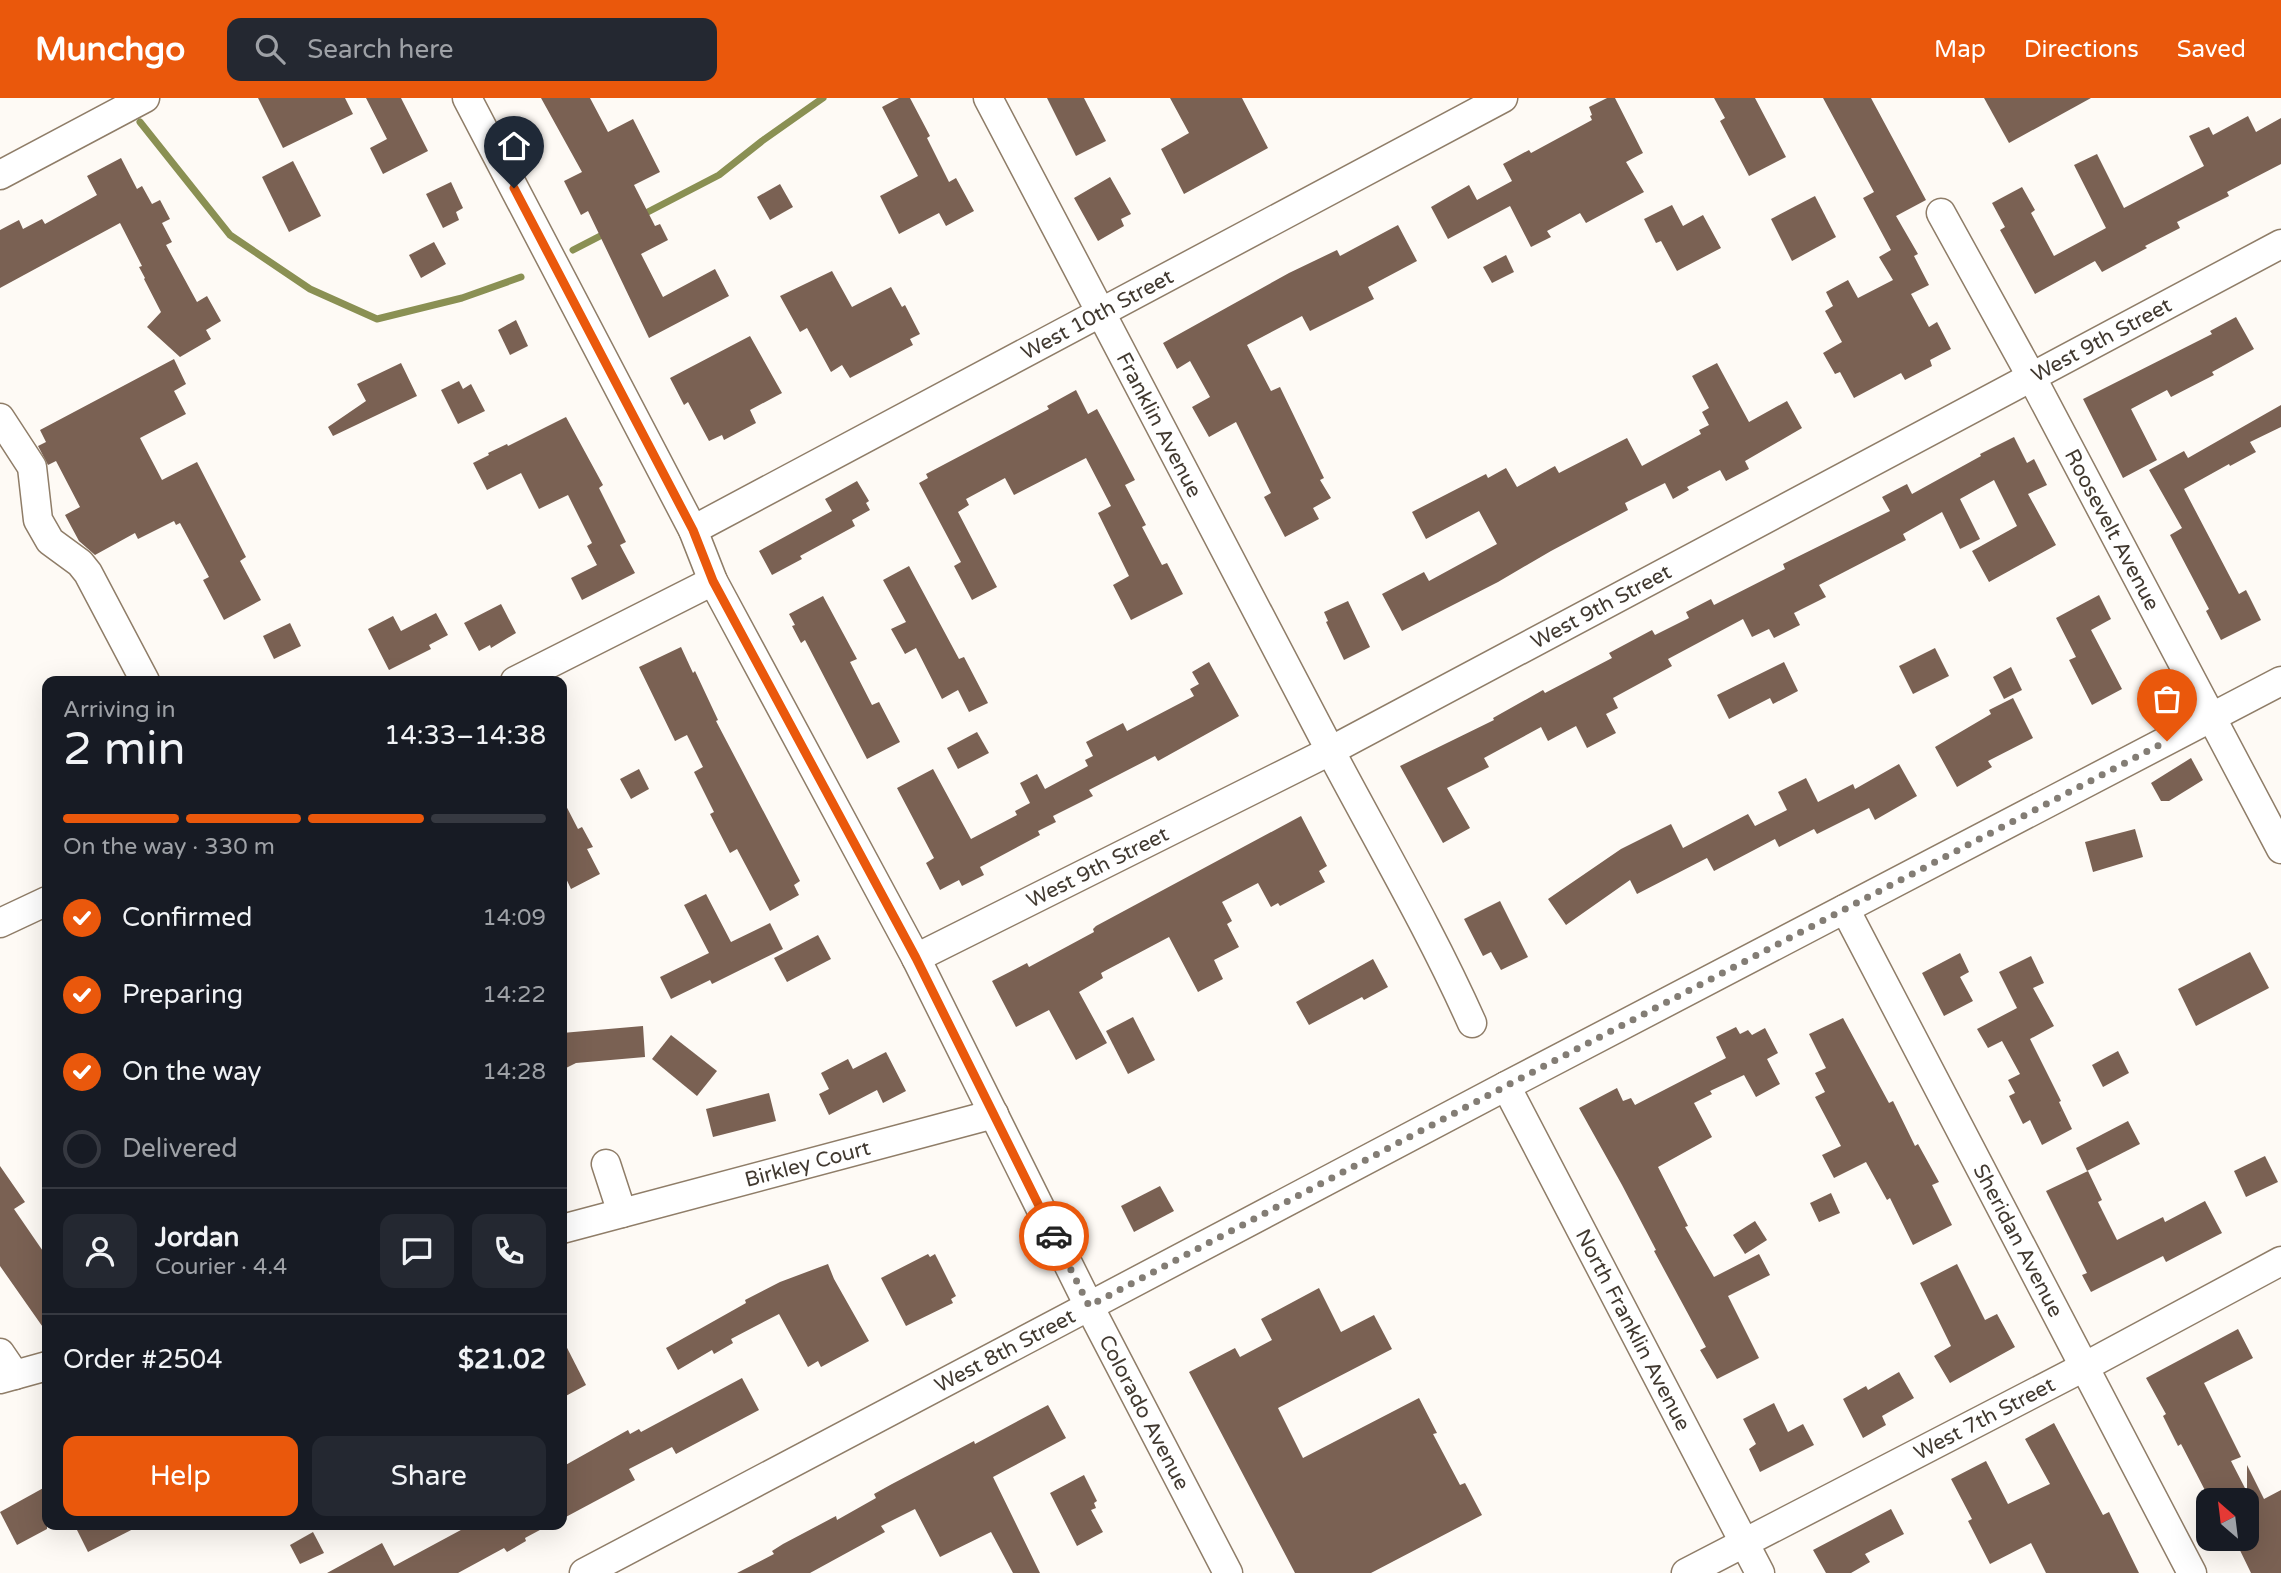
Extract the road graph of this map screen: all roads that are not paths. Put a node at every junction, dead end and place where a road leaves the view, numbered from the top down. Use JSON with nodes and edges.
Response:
{"nodes":[{"id":1,"x":145,"y":98,"type":"edge"},
{"id":2,"x":467,"y":98,"type":"edge"},
{"id":3,"x":988,"y":98,"type":"edge"},
{"id":4,"x":1503,"y":98,"type":"edge"},
{"id":5,"x":0,"y":175,"type":"edge"},
{"id":6,"x":1941,"y":213,"type":"dead end"},
{"id":7,"x":2281,"y":244,"type":"edge"},
{"id":8,"x":1101,"y":311,"type":"junction"},
{"id":9,"x":2031,"y":376,"type":"junction"},
{"id":10,"x":0,"y":418,"type":"edge"},
{"id":11,"x":693,"y":530,"type":"junction"},
{"id":12,"x":713,"y":581,"type":"junction"},
{"id":13,"x":142,"y":676,"type":"edge"},
{"id":14,"x":525,"y":676,"type":"edge"},
{"id":15,"x":2281,"y":681,"type":"edge"},
{"id":16,"x":2213,"y":717,"type":"junction"},
{"id":17,"x":1330,"y":751,"type":"junction"},
{"id":18,"x":2281,"y":849,"type":"edge"},
{"id":19,"x":42,"y":903,"type":"edge"},
{"id":20,"x":1845,"y":909,"type":"junction"},
{"id":21,"x":0,"y":923,"type":"edge"},
{"id":22,"x":916,"y":958,"type":"junction"},
{"id":23,"x":1472,"y":1023,"type":"dead end"},
{"id":24,"x":1506,"y":1086,"type":"junction"},
{"id":25,"x":993,"y":1114,"type":"junction"},
{"id":26,"x":606,"y":1164,"type":"dead end"},
{"id":27,"x":622,"y":1213,"type":"junction"},
{"id":28,"x":567,"y":1228,"type":"edge"},
{"id":29,"x":2281,"y":1261,"type":"edge"},
{"id":30,"x":1089,"y":1306,"type":"junction"},
{"id":31,"x":42,"y":1366,"type":"edge"},
{"id":32,"x":2084,"y":1367,"type":"junction"},
{"id":33,"x":5,"y":1369,"type":"edge"},
{"id":34,"x":1744,"y":1543,"type":"junction"},
{"id":35,"x":583,"y":1573,"type":"edge"},
{"id":36,"x":1228,"y":1573,"type":"edge"},
{"id":37,"x":1686,"y":1573,"type":"edge"},
{"id":38,"x":1760,"y":1573,"type":"edge"},
{"id":39,"x":2192,"y":1573,"type":"edge"}],
"edges":[{"from":1,"to":5,"type":"street"},
{"from":2,"to":11,"type":"street"},
{"from":3,"to":8,"type":"street","name":"Franklin Avenue"},
{"from":4,"to":8,"type":"street","name":"West 10th Street"},
{"from":6,"to":9,"type":"street","name":"Roosevelt Avenue"},
{"from":7,"to":9,"type":"street","name":"West 9th Street"},
{"from":8,"to":11,"type":"street","name":"West 10th Street"},
{"from":8,"to":17,"type":"street","name":"Franklin Avenue"},
{"from":9,"to":16,"type":"street","name":"Roosevelt Avenue"},
{"from":9,"to":17,"type":"street","name":"West 9th Street"},
{"from":10,"to":13,"type":"street"},
{"from":11,"to":12,"type":"street","name":"Colorado Avenue"},
{"from":12,"to":14,"type":"street"},
{"from":12,"to":22,"type":"street","name":"Colorado Avenue"},
{"from":15,"to":16,"type":"street","name":"West 8th Street"},
{"from":16,"to":18,"type":"street","name":"Roosevelt Avenue"},
{"from":16,"to":20,"type":"street","name":"West 8th Street"},
{"from":17,"to":22,"type":"street","name":"West 9th Street"},
{"from":17,"to":23,"type":"street"},
{"from":19,"to":21,"type":"street"},
{"from":20,"to":24,"type":"street","name":"West 8th Street"},
{"from":20,"to":32,"type":"street","name":"Sheridan Avenue"},
{"from":22,"to":25,"type":"street","name":"Colorado Avenue"},
{"from":24,"to":30,"type":"street","name":"West 8th Street"},
{"from":24,"to":34,"type":"street","name":"North Franklin Avenue"},
{"from":25,"to":27,"type":"street","name":"Birkley Court"},
{"from":25,"to":30,"type":"street","name":"Colorado Avenue"},
{"from":26,"to":27,"type":"street"},
{"from":27,"to":28,"type":"street","name":"Birkley Court"},
{"from":29,"to":32,"type":"street","name":"West 7th Street"},
{"from":30,"to":35,"type":"street","name":"West 8th Street"},
{"from":30,"to":36,"type":"street","name":"Colorado Avenue"},
{"from":31,"to":33,"type":"street"},
{"from":32,"to":34,"type":"street","name":"West 7th Street"},
{"from":32,"to":39,"type":"street","name":"Sheridan Avenue"},
{"from":34,"to":37,"type":"street","name":"West 7th Street"},
{"from":34,"to":38,"type":"street","name":"North Franklin Avenue"}]}
